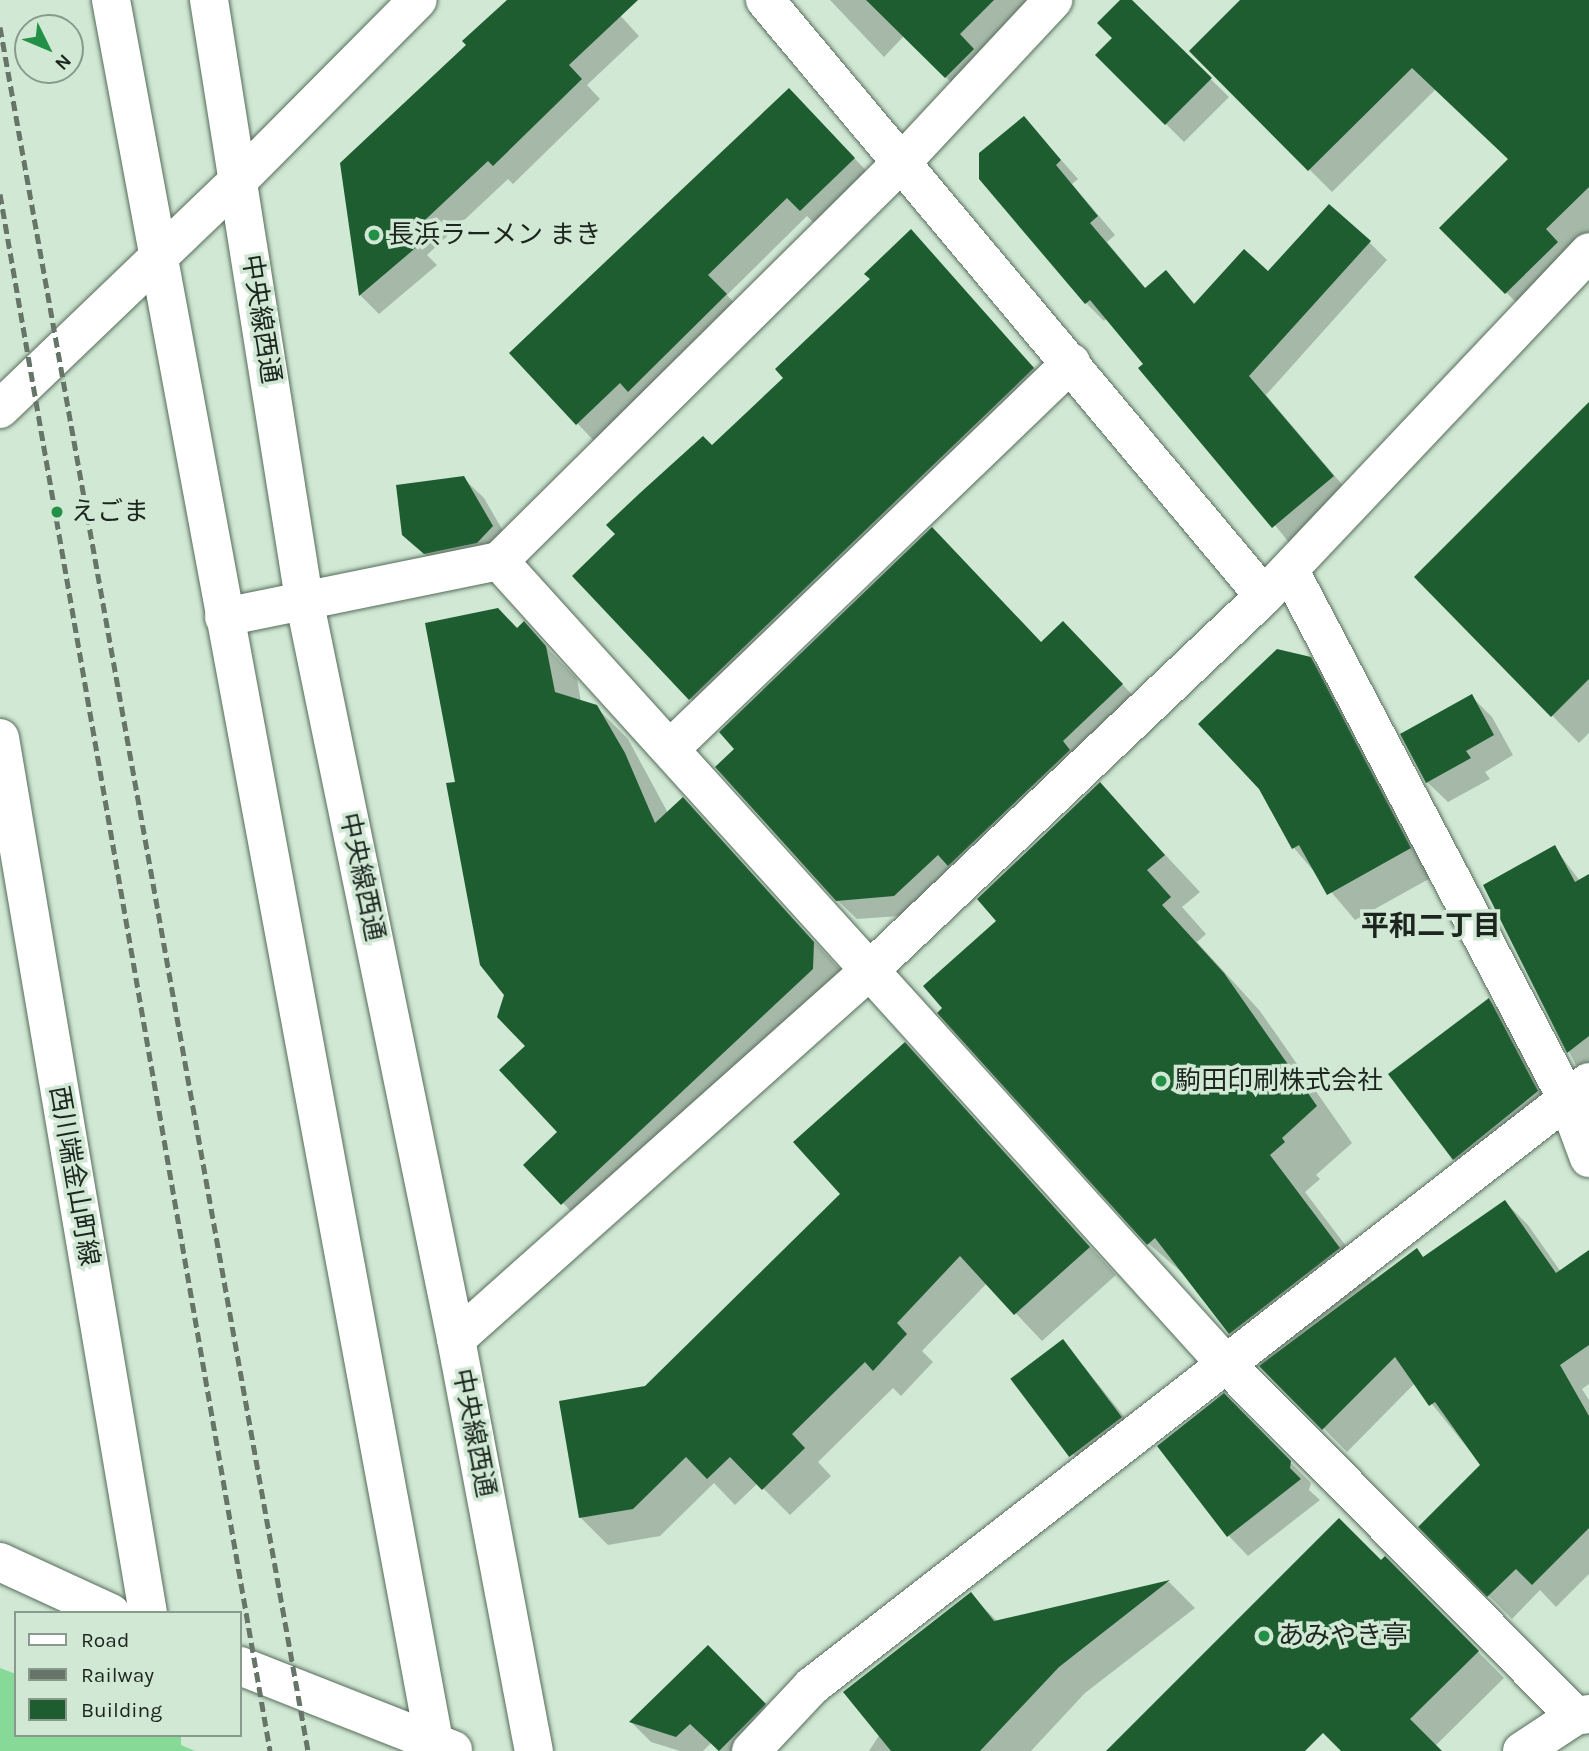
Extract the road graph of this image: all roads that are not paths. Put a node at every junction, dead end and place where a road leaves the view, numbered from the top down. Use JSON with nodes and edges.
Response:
{"nodes":[{"id":1,"x":111,"y":0,"type":"edge"},
{"id":2,"x":209,"y":0,"type":"edge"},
{"id":3,"x":418,"y":0,"type":"edge"},
{"id":4,"x":765,"y":0,"type":"edge"},
{"id":5,"x":1053,"y":0,"type":"edge"},
{"id":6,"x":904,"y":160,"type":"junction"},
{"id":7,"x":240,"y":179,"type":"junction"},
{"id":8,"x":1589,"y":252,"type":"edge"},
{"id":9,"x":156,"y":260,"type":"junction"},
{"id":10,"x":1071,"y":363,"type":"junction"},
{"id":11,"x":0,"y":409,"type":"edge"},
{"id":12,"x":499,"y":561,"type":"junction"},
{"id":13,"x":1277,"y":583,"type":"junction"},
{"id":14,"x":304,"y":599,"type":"junction"},
{"id":15,"x":224,"y":617,"type":"junction"},
{"id":16,"x":0,"y":738,"type":"edge"},
{"id":17,"x":670,"y":749,"type":"junction"},
{"id":18,"x":3,"y":780,"type":"edge"},
{"id":19,"x":870,"y":970,"type":"junction"},
{"id":20,"x":1578,"y":1091,"type":"edge"},
{"id":21,"x":1589,"y":1158,"type":"edge"},
{"id":22,"x":456,"y":1339,"type":"junction"},
{"id":23,"x":1225,"y":1363,"type":"junction"},
{"id":24,"x":0,"y":1562,"type":"edge"},
{"id":25,"x":107,"y":1611,"type":"edge"},
{"id":26,"x":148,"y":1611,"type":"edge"},
{"id":27,"x":242,"y":1667,"type":"edge"},
{"id":28,"x":1582,"y":1715,"type":"edge"},
{"id":29,"x":442,"y":1748,"type":"edge"},
{"id":30,"x":534,"y":1751,"type":"edge"},
{"id":31,"x":751,"y":1751,"type":"edge"},
{"id":32,"x":1522,"y":1751,"type":"edge"}],
"edges":[{"from":1,"to":9,"type":"street"},
{"from":2,"to":7,"type":"street","name":"中央線西通"},
{"from":3,"to":7,"type":"street"},
{"from":4,"to":6,"type":"street"},
{"from":5,"to":6,"type":"street"},
{"from":6,"to":10,"type":"street"},
{"from":6,"to":12,"type":"street"},
{"from":7,"to":9,"type":"street"},
{"from":7,"to":14,"type":"street","name":"中央線西通"},
{"from":8,"to":13,"type":"street"},
{"from":9,"to":11,"type":"street"},
{"from":9,"to":15,"type":"street"},
{"from":10,"to":13,"type":"street"},
{"from":10,"to":17,"type":"street"},
{"from":12,"to":14,"type":"street"},
{"from":12,"to":17,"type":"street"},
{"from":13,"to":19,"type":"street"},
{"from":13,"to":20,"type":"street"},
{"from":14,"to":15,"type":"street"},
{"from":14,"to":22,"type":"street","name":"中央線西通"},
{"from":15,"to":29,"type":"street"},
{"from":16,"to":18,"type":"street","name":"西川端金山町線"},
{"from":17,"to":19,"type":"street"},
{"from":18,"to":26,"type":"street","name":"西川端金山町線"},
{"from":19,"to":22,"type":"street"},
{"from":19,"to":23,"type":"street"},
{"from":20,"to":21,"type":"street"},
{"from":20,"to":23,"type":"street"},
{"from":22,"to":30,"type":"street","name":"中央線西通"},
{"from":23,"to":28,"type":"street"},
{"from":23,"to":31,"type":"street"},
{"from":24,"to":25,"type":"street"},
{"from":27,"to":29,"type":"street"},
{"from":28,"to":32,"type":"street"}]}
